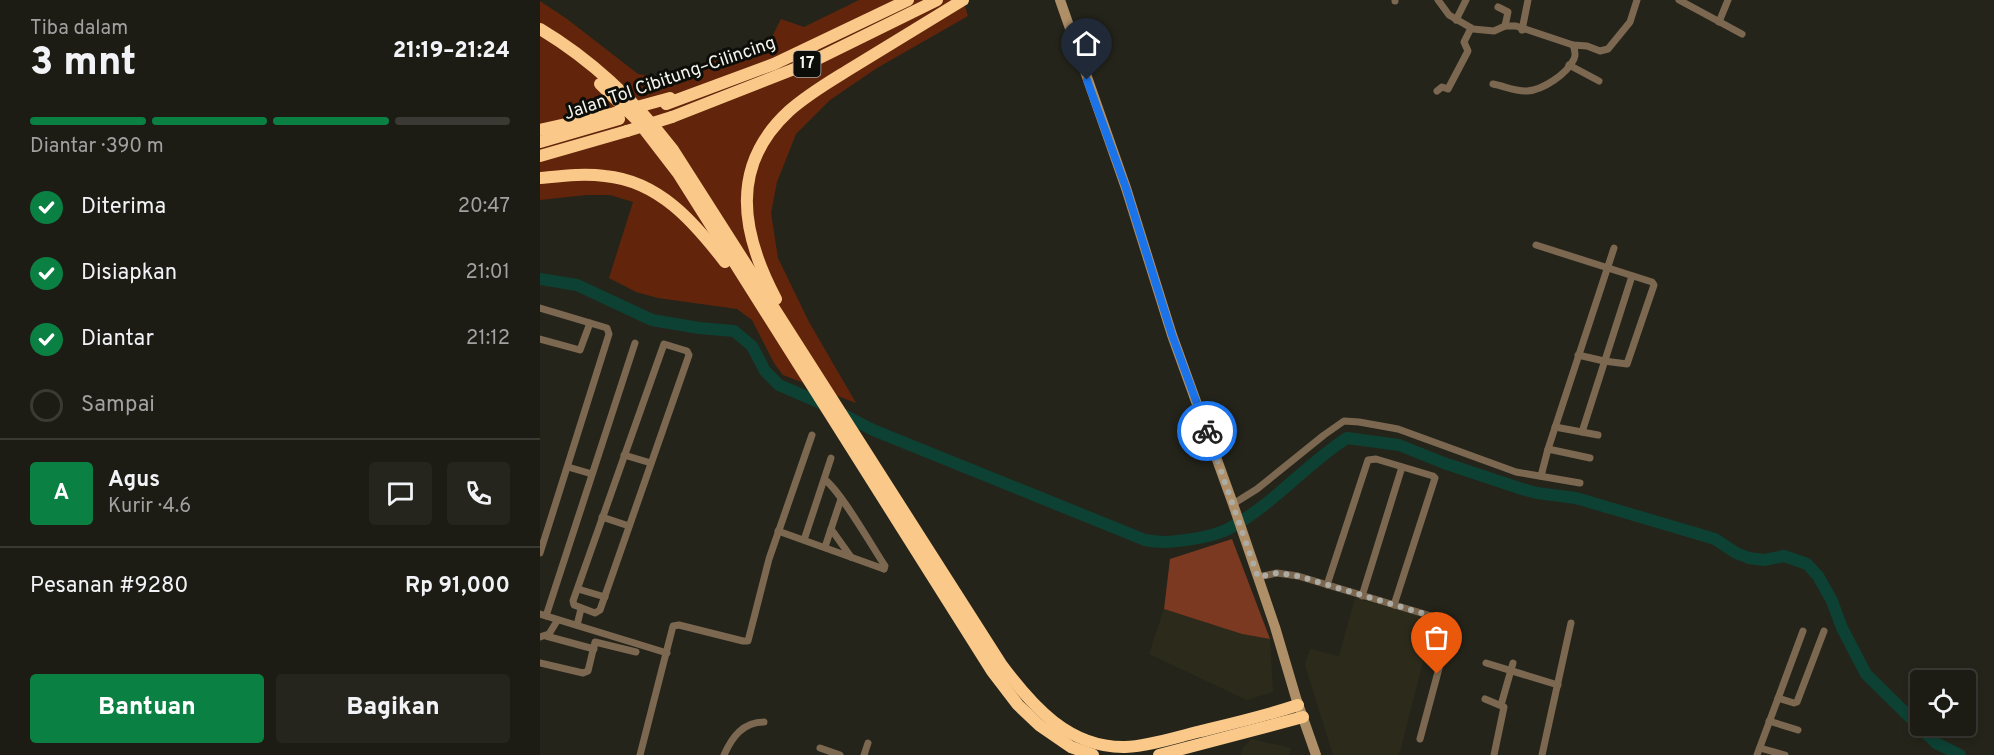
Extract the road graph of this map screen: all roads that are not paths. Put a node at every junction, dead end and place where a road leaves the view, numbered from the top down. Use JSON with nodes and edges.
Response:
{"nodes":[{"id":1,"x":908,"y":0,"type":"edge"},
{"id":2,"x":937,"y":0,"type":"edge"},
{"id":3,"x":963,"y":0,"type":"edge"},
{"id":4,"x":1060,"y":0,"type":"edge"},
{"id":5,"x":1438,"y":0,"type":"edge"},
{"id":6,"x":1466,"y":0,"type":"edge"},
{"id":7,"x":1528,"y":0,"type":"edge"},
{"id":8,"x":1637,"y":0,"type":"edge"},
{"id":9,"x":1679,"y":0,"type":"edge"},
{"id":10,"x":1728,"y":0,"type":"edge"},
{"id":11,"x":1498,"y":7,"type":"dead end"},
{"id":12,"x":1456,"y":20,"type":"junction"},
{"id":13,"x":1719,"y":22,"type":"junction"},
{"id":14,"x":1505,"y":26,"type":"junction"},
{"id":15,"x":1471,"y":28,"type":"junction"},
{"id":16,"x":540,"y":29,"type":"edge"},
{"id":17,"x":1522,"y":30,"type":"junction"},
{"id":18,"x":1742,"y":34,"type":"dead end"},
{"id":19,"x":540,"y":38,"type":"edge"},
{"id":20,"x":1574,"y":45,"type":"junction"},
{"id":21,"x":774,"y":64,"type":"junction"},
{"id":22,"x":1569,"y":65,"type":"junction"},
{"id":23,"x":1599,"y":81,"type":"dead end"},
{"id":24,"x":1493,"y":84,"type":"dead end"},
{"id":25,"x":1437,"y":90,"type":"dead end"},
{"id":26,"x":540,"y":130,"type":"edge"},
{"id":27,"x":540,"y":142,"type":"edge"},
{"id":28,"x":540,"y":156,"type":"edge"},
{"id":29,"x":540,"y":178,"type":"edge"},
{"id":30,"x":1536,"y":244,"type":"dead end"},
{"id":31,"x":1614,"y":248,"type":"dead end"},
{"id":32,"x":1607,"y":268,"type":"junction"},
{"id":33,"x":1632,"y":276,"type":"junction"},
{"id":34,"x":540,"y":308,"type":"edge"},
{"id":35,"x":770,"y":320,"type":"junction"},
{"id":36,"x":590,"y":323,"type":"junction"},
{"id":37,"x":540,"y":339,"type":"edge"},
{"id":38,"x":635,"y":343,"type":"dead end"},
{"id":39,"x":1578,"y":355,"type":"junction"},
{"id":40,"x":808,"y":361,"type":"junction"},
{"id":41,"x":1604,"y":361,"type":"junction"},
{"id":42,"x":1555,"y":427,"type":"junction"},
{"id":43,"x":1582,"y":432,"type":"junction"},
{"id":44,"x":812,"y":435,"type":"dead end"},
{"id":45,"x":1598,"y":435,"type":"dead end"},
{"id":46,"x":1548,"y":449,"type":"junction"},
{"id":47,"x":624,"y":455,"type":"junction"},
{"id":48,"x":831,"y":458,"type":"dead end"},
{"id":49,"x":1590,"y":458,"type":"dead end"},
{"id":50,"x":651,"y":463,"type":"junction"},
{"id":51,"x":567,"y":467,"type":"junction"},
{"id":52,"x":1402,"y":467,"type":"junction"},
{"id":53,"x":592,"y":474,"type":"junction"},
{"id":54,"x":1541,"y":476,"type":"junction"},
{"id":55,"x":825,"y":480,"type":"junction"},
{"id":56,"x":1580,"y":483,"type":"dead end"},
{"id":57,"x":841,"y":499,"type":"junction"},
{"id":58,"x":1234,"y":506,"type":"junction"},
{"id":59,"x":602,"y":517,"type":"junction"},
{"id":60,"x":629,"y":526,"type":"junction"},
{"id":61,"x":831,"y":530,"type":"junction"},
{"id":62,"x":778,"y":531,"type":"junction"},
{"id":63,"x":804,"y":540,"type":"junction"},
{"id":64,"x":825,"y":547,"type":"junction"},
{"id":65,"x":540,"y":553,"type":"edge"},
{"id":66,"x":925,"y":556,"type":"junction"},
{"id":67,"x":851,"y":557,"type":"junction"},
{"id":68,"x":1258,"y":577,"type":"junction"},
{"id":69,"x":1327,"y":585,"type":"junction"},
{"id":70,"x":578,"y":589,"type":"junction"},
{"id":71,"x":1362,"y":596,"type":"junction"},
{"id":72,"x":604,"y":597,"type":"junction"},
{"id":73,"x":1394,"y":605,"type":"junction"},
{"id":74,"x":583,"y":609,"type":"junction"},
{"id":75,"x":543,"y":615,"type":"edge"},
{"id":76,"x":558,"y":621,"type":"junction"},
{"id":77,"x":1571,"y":623,"type":"dead end"},
{"id":78,"x":579,"y":626,"type":"junction"},
{"id":79,"x":1803,"y":631,"type":"dead end"},
{"id":80,"x":1824,"y":631,"type":"dead end"},
{"id":81,"x":543,"y":637,"type":"edge"},
{"id":82,"x":594,"y":649,"type":"junction"},
{"id":83,"x":636,"y":652,"type":"dead end"},
{"id":84,"x":667,"y":653,"type":"junction"},
{"id":85,"x":540,"y":663,"type":"edge"},
{"id":86,"x":1486,"y":663,"type":"dead end"},
{"id":87,"x":1512,"y":667,"type":"junction"},
{"id":88,"x":1558,"y":686,"type":"junction"},
{"id":89,"x":1778,"y":698,"type":"junction"},
{"id":90,"x":1485,"y":699,"type":"dead end"},
{"id":91,"x":1501,"y":705,"type":"junction"},
{"id":92,"x":1296,"y":713,"type":"junction"},
{"id":93,"x":1769,"y":721,"type":"junction"},
{"id":94,"x":764,"y":722,"type":"dead end"},
{"id":95,"x":1798,"y":730,"type":"dead end"},
{"id":96,"x":1420,"y":739,"type":"dead end"},
{"id":97,"x":868,"y":743,"type":"dead end"},
{"id":98,"x":820,"y":748,"type":"dead end"},
{"id":99,"x":1758,"y":752,"type":"edge"},
{"id":100,"x":640,"y":755,"type":"edge"},
{"id":101,"x":724,"y":755,"type":"edge"},
{"id":102,"x":840,"y":755,"type":"edge"},
{"id":103,"x":864,"y":755,"type":"edge"},
{"id":104,"x":1093,"y":755,"type":"edge"},
{"id":105,"x":1160,"y":755,"type":"edge"},
{"id":106,"x":1315,"y":755,"type":"edge"},
{"id":107,"x":1494,"y":755,"type":"edge"},
{"id":108,"x":1542,"y":755,"type":"edge"},
{"id":109,"x":1785,"y":755,"type":"edge"}],
"edges":[{"from":1,"to":21,"type":"highway","name":"Jalan Tol Cibitung–Cilincing","number":"17"},
{"from":2,"to":28,"type":"highway","name":"Jalan Tol Cibitung–Cilincing","number":"17","bridge":true},
{"from":3,"to":40,"type":"highway"},
{"from":4,"to":58,"type":"main road"},
{"from":5,"to":12,"type":"street"},
{"from":6,"to":12,"type":"street"},
{"from":7,"to":17,"type":"street"},
{"from":8,"to":20,"type":"street"},
{"from":9,"to":13,"type":"street"},
{"from":10,"to":13,"type":"street"},
{"from":11,"to":14,"type":"street"},
{"from":12,"to":15,"type":"street"},
{"from":13,"to":18,"type":"street"},
{"from":14,"to":15,"type":"street"},
{"from":14,"to":17,"type":"street"},
{"from":15,"to":25,"type":"street"},
{"from":16,"to":40,"type":"highway","bridge":true},
{"from":17,"to":20,"type":"street"},
{"from":19,"to":35,"type":"highway","bridge":true},
{"from":20,"to":22,"type":"street"},
{"from":21,"to":26,"type":"highway","bridge":true},
{"from":21,"to":27,"type":"highway","name":"Jalan Tol Cibitung–Cilincing","number":"17"},
{"from":22,"to":23,"type":"street"},
{"from":22,"to":24,"type":"street"},
{"from":29,"to":35,"type":"highway"},
{"from":30,"to":32,"type":"street"},
{"from":31,"to":32,"type":"street"},
{"from":32,"to":33,"type":"street"},
{"from":32,"to":39,"type":"street"},
{"from":33,"to":41,"type":"street"},
{"from":33,"to":41,"type":"street"},
{"from":34,"to":36,"type":"street"},
{"from":35,"to":66,"type":"highway"},
{"from":36,"to":37,"type":"street"},
{"from":36,"to":51,"type":"street"},
{"from":38,"to":53,"type":"street"},
{"from":39,"to":41,"type":"street"},
{"from":39,"to":42,"type":"street"},
{"from":40,"to":66,"type":"highway"},
{"from":41,"to":43,"type":"street"},
{"from":42,"to":43,"type":"street"},
{"from":42,"to":46,"type":"street"},
{"from":43,"to":45,"type":"street"},
{"from":44,"to":62,"type":"street"},
{"from":46,"to":49,"type":"street"},
{"from":46,"to":54,"type":"street"},
{"from":47,"to":50,"type":"street"},
{"from":47,"to":50,"type":"street"},
{"from":47,"to":59,"type":"street"},
{"from":48,"to":55,"type":"street"},
{"from":50,"to":60,"type":"street"},
{"from":51,"to":53,"type":"street"},
{"from":51,"to":65,"type":"street"},
{"from":52,"to":69,"type":"street"},
{"from":52,"to":71,"type":"street"},
{"from":52,"to":73,"type":"street"},
{"from":53,"to":75,"type":"street"},
{"from":54,"to":56,"type":"street"},
{"from":54,"to":58,"type":"street"},
{"from":55,"to":57,"type":"street"},
{"from":55,"to":63,"type":"street"},
{"from":57,"to":61,"type":"street"},
{"from":57,"to":67,"type":"street"},
{"from":58,"to":68,"type":"main road"},
{"from":59,"to":60,"type":"street"},
{"from":59,"to":70,"type":"street"},
{"from":60,"to":72,"type":"street"},
{"from":61,"to":64,"type":"street"},
{"from":61,"to":67,"type":"street"},
{"from":62,"to":63,"type":"street"},
{"from":62,"to":84,"type":"street"},
{"from":63,"to":64,"type":"street"},
{"from":64,"to":67,"type":"street"},
{"from":66,"to":92,"type":"highway"},
{"from":66,"to":104,"type":"highway"},
{"from":68,"to":69,"type":"street"},
{"from":68,"to":92,"type":"main road"},
{"from":69,"to":71,"type":"street"},
{"from":70,"to":72,"type":"street"},
{"from":70,"to":74,"type":"street"},
{"from":71,"to":73,"type":"street"},
{"from":72,"to":74,"type":"street"},
{"from":73,"to":96,"type":"street"},
{"from":74,"to":78,"type":"street"},
{"from":75,"to":76,"type":"street"},
{"from":76,"to":78,"type":"street"},
{"from":76,"to":81,"type":"street"},
{"from":77,"to":88,"type":"street"},
{"from":78,"to":84,"type":"street"},
{"from":79,"to":89,"type":"street"},
{"from":80,"to":89,"type":"street"},
{"from":81,"to":82,"type":"street"},
{"from":82,"to":83,"type":"street"},
{"from":82,"to":85,"type":"street"},
{"from":84,"to":100,"type":"street"},
{"from":86,"to":87,"type":"street"},
{"from":87,"to":88,"type":"street"},
{"from":87,"to":91,"type":"street"},
{"from":88,"to":108,"type":"street"},
{"from":89,"to":93,"type":"street"},
{"from":90,"to":91,"type":"street"},
{"from":91,"to":107,"type":"street"},
{"from":92,"to":105,"type":"highway"},
{"from":92,"to":106,"type":"main road"},
{"from":93,"to":95,"type":"street"},
{"from":93,"to":99,"type":"street"},
{"from":94,"to":101,"type":"street"},
{"from":97,"to":103,"type":"street"},
{"from":98,"to":102,"type":"street"},
{"from":99,"to":109,"type":"street"}]}
